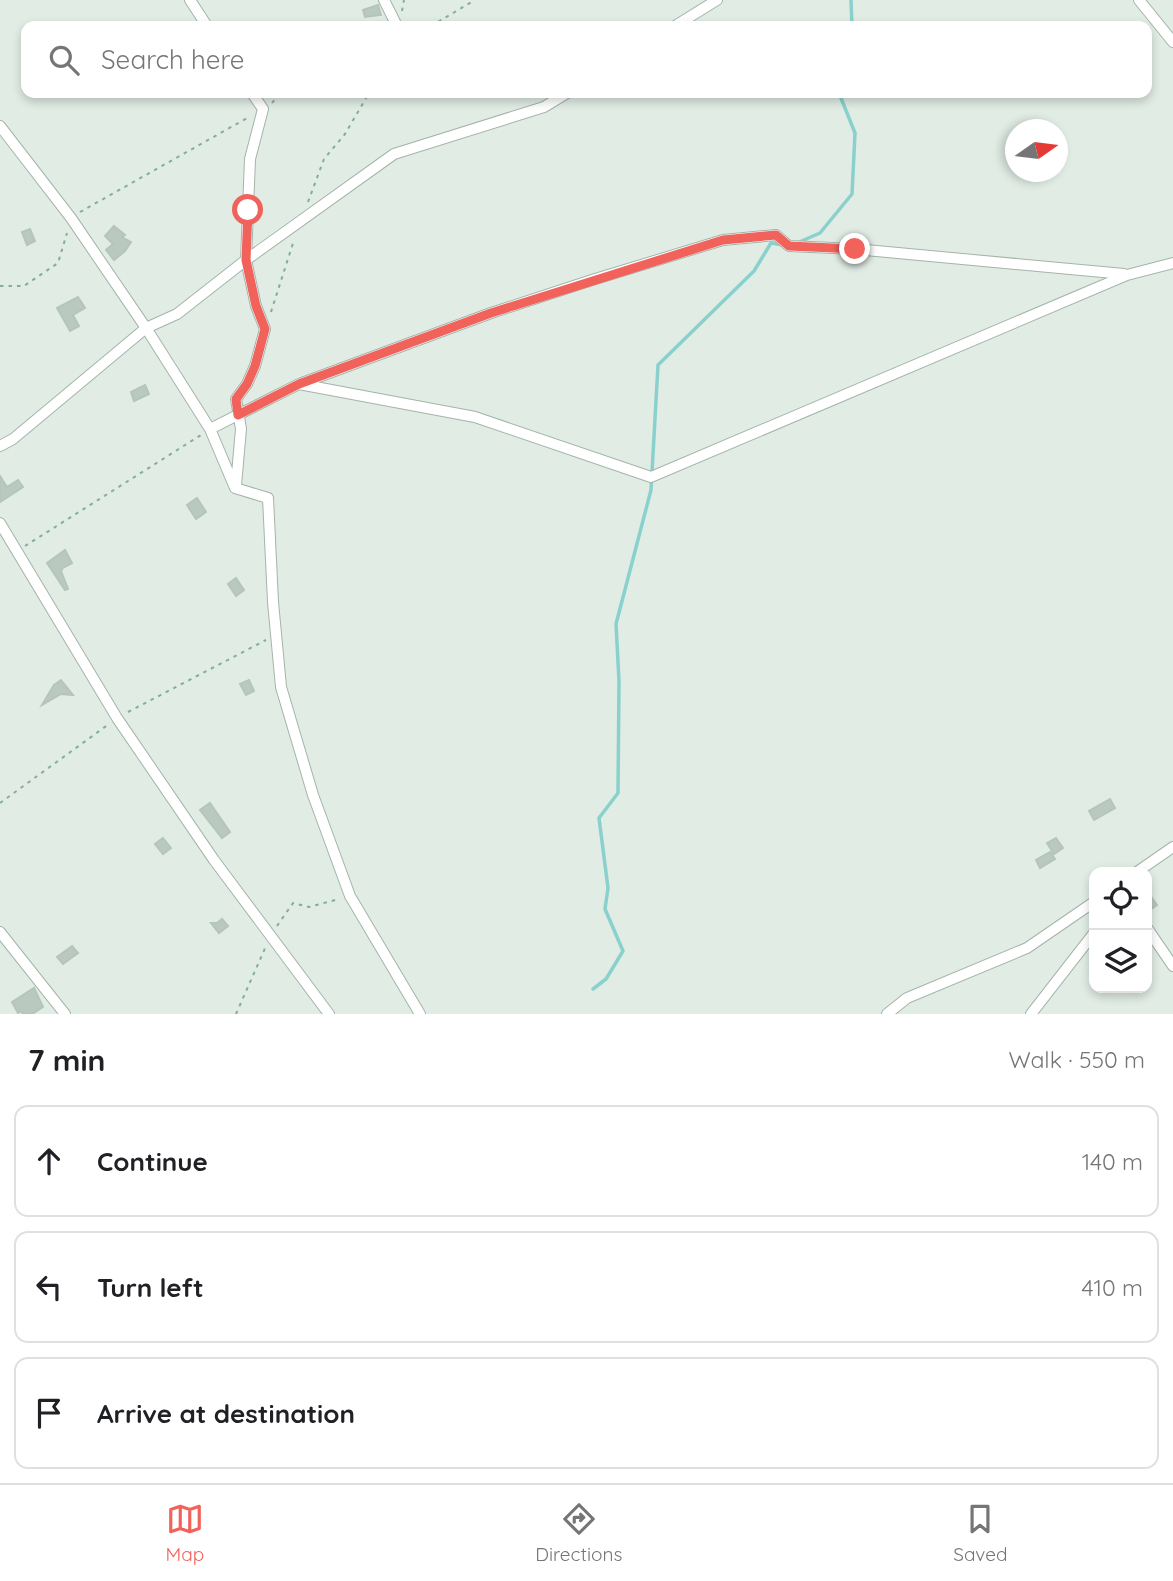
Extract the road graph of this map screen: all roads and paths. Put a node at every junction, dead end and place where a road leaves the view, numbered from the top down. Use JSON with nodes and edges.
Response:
{"nodes":[{"id":1,"x":190,"y":0,"type":"edge"},
{"id":2,"x":384,"y":0,"type":"edge"},
{"id":3,"x":475,"y":0,"type":"edge"},
{"id":4,"x":717,"y":0,"type":"edge"},
{"id":5,"x":1139,"y":0,"type":"edge"},
{"id":6,"x":205,"y":21,"type":"edge"},
{"id":7,"x":394,"y":21,"type":"edge"},
{"id":8,"x":439,"y":21,"type":"edge"},
{"id":9,"x":683,"y":21,"type":"edge"},
{"id":10,"x":1173,"y":42,"type":"edge"},
{"id":11,"x":255,"y":98,"type":"edge"},
{"id":12,"x":276,"y":98,"type":"edge"},
{"id":13,"x":559,"y":98,"type":"edge"},
{"id":14,"x":263,"y":109,"type":"junction"},
{"id":15,"x":0,"y":127,"type":"edge"},
{"id":16,"x":71,"y":218,"type":"junction"},
{"id":17,"x":246,"y":260,"type":"junction"},
{"id":18,"x":1173,"y":263,"type":"edge"},
{"id":19,"x":1127,"y":275,"type":"junction"},
{"id":20,"x":0,"y":286,"type":"edge"},
{"id":21,"x":146,"y":328,"type":"junction"},
{"id":22,"x":299,"y":384,"type":"junction"},
{"id":23,"x":238,"y":415,"type":"junction"},
{"id":24,"x":210,"y":429,"type":"junction"},
{"id":25,"x":0,"y":446,"type":"edge"},
{"id":26,"x":235,"y":488,"type":"junction"},
{"id":27,"x":0,"y":523,"type":"edge"},
{"id":28,"x":18,"y":550,"type":"junction"},
{"id":29,"x":276,"y":634,"type":"junction"},
{"id":30,"x":117,"y":718,"type":"junction"},
{"id":31,"x":0,"y":803,"type":"edge"},
{"id":32,"x":1173,"y":848,"type":"edge"},
{"id":33,"x":1145,"y":867,"type":"edge"},
{"id":34,"x":350,"y":896,"type":"junction"},
{"id":35,"x":1089,"y":905,"type":"edge"},
{"id":36,"x":1148,"y":930,"type":"edge"},
{"id":37,"x":0,"y":932,"type":"edge"},
{"id":38,"x":271,"y":936,"type":"junction"},
{"id":39,"x":1089,"y":939,"type":"edge"},
{"id":40,"x":1173,"y":966,"type":"edge"},
{"id":41,"x":65,"y":1014,"type":"edge"},
{"id":42,"x":236,"y":1014,"type":"edge"},
{"id":43,"x":329,"y":1014,"type":"edge"},
{"id":44,"x":420,"y":1014,"type":"edge"},
{"id":45,"x":887,"y":1014,"type":"edge"},
{"id":46,"x":1031,"y":1014,"type":"edge"}],
"edges":[{"from":1,"to":6,"type":"street"},
{"from":2,"to":7,"type":"street"},
{"from":3,"to":8,"type":"path"},
{"from":4,"to":9,"type":"street"},
{"from":5,"to":10,"type":"street"},
{"from":11,"to":14,"type":"street"},
{"from":12,"to":14,"type":"path"},
{"from":13,"to":17,"type":"street"},
{"from":14,"to":16,"type":"path"},
{"from":14,"to":17,"type":"street"},
{"from":15,"to":16,"type":"street"},
{"from":16,"to":20,"type":"path"},
{"from":16,"to":21,"type":"street"},
{"from":17,"to":21,"type":"street"},
{"from":17,"to":23,"type":"street"},
{"from":18,"to":19,"type":"street"},
{"from":19,"to":22,"type":"street"},
{"from":19,"to":22,"type":"street"},
{"from":21,"to":24,"type":"street"},
{"from":21,"to":25,"type":"street"},
{"from":22,"to":23,"type":"street"},
{"from":23,"to":24,"type":"street"},
{"from":23,"to":26,"type":"street"},
{"from":24,"to":26,"type":"street"},
{"from":24,"to":28,"type":"path"},
{"from":26,"to":29,"type":"street"},
{"from":27,"to":28,"type":"street"},
{"from":28,"to":30,"type":"street"},
{"from":29,"to":30,"type":"path"},
{"from":29,"to":34,"type":"street"},
{"from":30,"to":31,"type":"path"},
{"from":30,"to":38,"type":"street"},
{"from":32,"to":33,"type":"street"},
{"from":34,"to":38,"type":"path"},
{"from":34,"to":44,"type":"street"},
{"from":35,"to":45,"type":"street"},
{"from":36,"to":40,"type":"street"},
{"from":37,"to":41,"type":"street"},
{"from":38,"to":42,"type":"path"},
{"from":38,"to":43,"type":"street"},
{"from":39,"to":46,"type":"street"}]}
